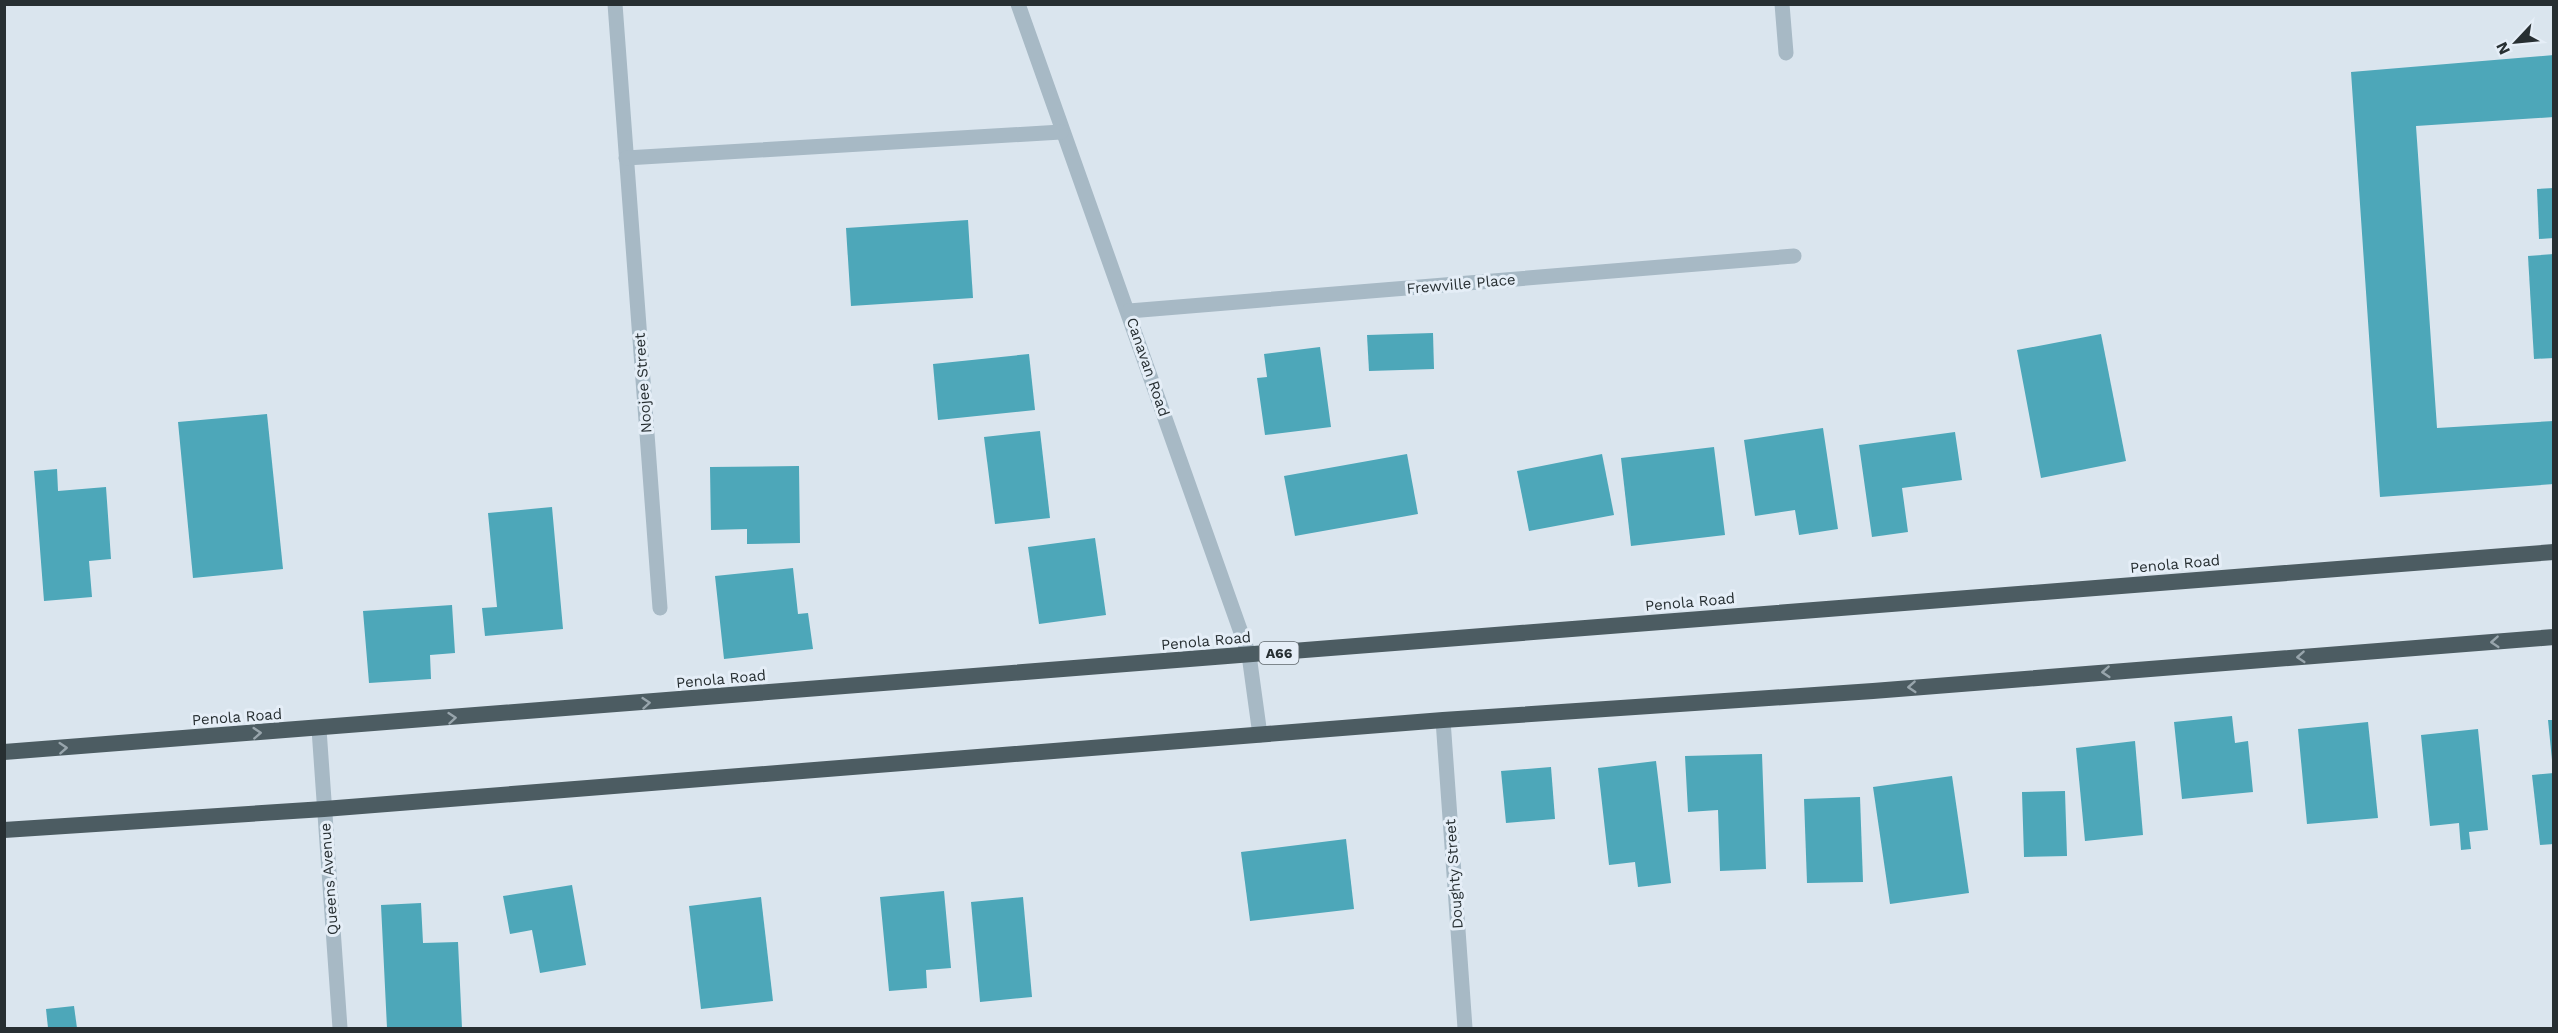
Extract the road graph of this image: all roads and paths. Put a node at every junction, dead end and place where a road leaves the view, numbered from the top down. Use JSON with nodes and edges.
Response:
{"nodes":[{"id":1,"x":615,"y":4,"type":"edge"},
{"id":2,"x":1018,"y":4,"type":"edge"},
{"id":3,"x":1782,"y":4,"type":"edge"},
{"id":4,"x":1786,"y":53,"type":"dead end"},
{"id":5,"x":1061,"y":132,"type":"junction"},
{"id":6,"x":626,"y":158,"type":"junction"},
{"id":7,"x":1794,"y":256,"type":"dead end"},
{"id":8,"x":1129,"y":311,"type":"junction"},
{"id":9,"x":2553,"y":552,"type":"edge"},
{"id":10,"x":660,"y":608,"type":"dead end"},
{"id":11,"x":2553,"y":637,"type":"edge"},
{"id":12,"x":1249,"y":656,"type":"junction"},
{"id":13,"x":1443,"y":720,"type":"junction"},
{"id":14,"x":319,"y":729,"type":"junction"},
{"id":15,"x":1260,"y":735,"type":"junction"},
{"id":16,"x":4,"y":752,"type":"edge"},
{"id":17,"x":324,"y":809,"type":"junction"},
{"id":18,"x":4,"y":830,"type":"edge"},
{"id":19,"x":340,"y":1029,"type":"edge"},
{"id":20,"x":1465,"y":1029,"type":"edge"}],
"edges":[{"from":1,"to":6,"type":"street","name":"Noojee Street"},
{"from":2,"to":5,"type":"street","name":"Canavan Road"},
{"from":3,"to":4,"type":"street"},
{"from":5,"to":6,"type":"street"},
{"from":5,"to":8,"type":"street","name":"Canavan Road"},
{"from":6,"to":10,"type":"street","name":"Noojee Street"},
{"from":7,"to":8,"type":"street","name":"Frewville Place"},
{"from":8,"to":12,"type":"street","name":"Canavan Road"},
{"from":9,"to":12,"type":"highway","name":"Penola Road","number":"A66"},
{"from":11,"to":13,"type":"highway","one_way":true},
{"from":14,"to":12,"type":"highway","name":"Penola Road","number":"A66","one_way":true},
{"from":12,"to":15,"type":"street","name":"Canavan Road"},
{"from":13,"to":15,"type":"highway"},
{"from":13,"to":20,"type":"street","name":"Doughty Street"},
{"from":16,"to":14,"type":"highway","name":"Penola Road","number":"A66","one_way":true},
{"from":14,"to":17,"type":"street","name":"Queens Avenue"},
{"from":15,"to":17,"type":"highway"},
{"from":17,"to":18,"type":"highway"},
{"from":17,"to":19,"type":"street","name":"Queens Avenue"}]}
